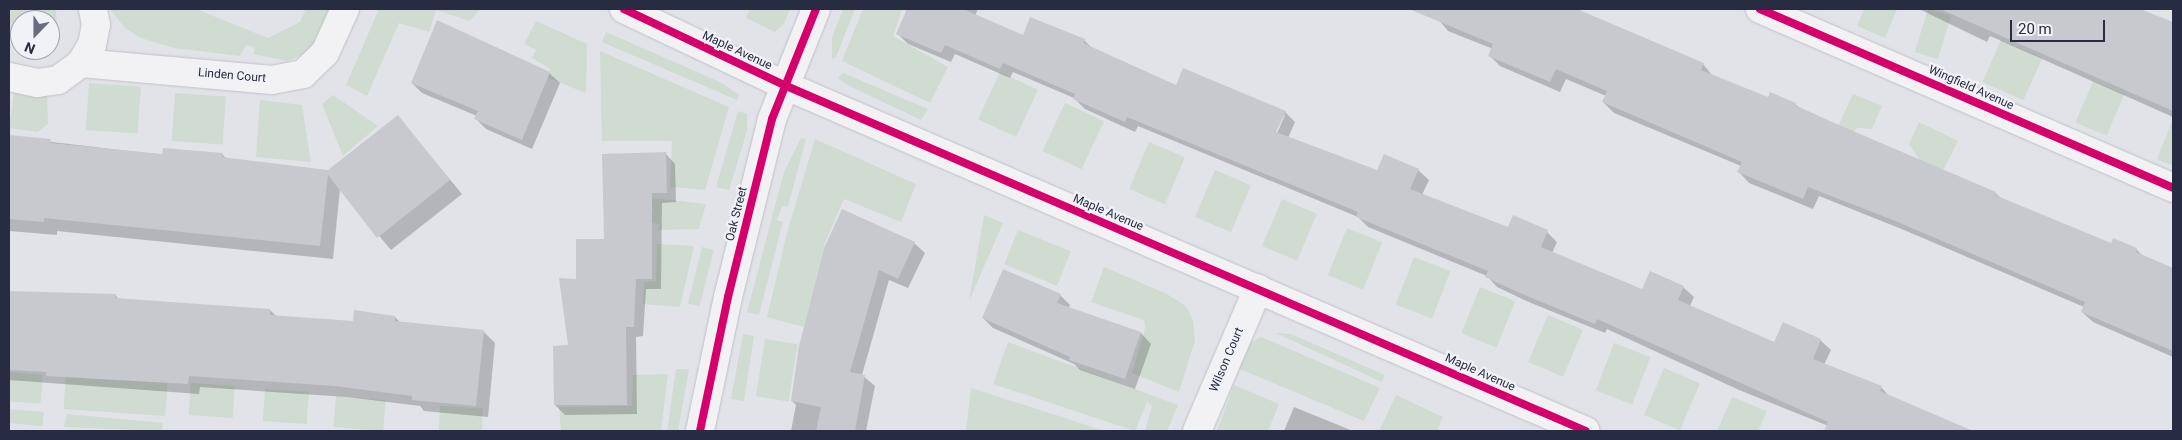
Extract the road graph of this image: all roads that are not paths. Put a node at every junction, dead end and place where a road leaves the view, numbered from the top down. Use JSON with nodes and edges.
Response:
{"nodes":[{"id":1,"x":93,"y":9,"type":"edge"},
{"id":2,"x":345,"y":9,"type":"edge"},
{"id":3,"x":624,"y":9,"type":"edge"},
{"id":4,"x":816,"y":9,"type":"edge"},
{"id":5,"x":1760,"y":9,"type":"edge"},
{"id":6,"x":81,"y":63,"type":"junction"},
{"id":7,"x":9,"y":77,"type":"edge"},
{"id":8,"x":784,"y":85,"type":"junction"},
{"id":9,"x":2173,"y":188,"type":"edge"},
{"id":10,"x":1258,"y":290,"type":"junction"},
{"id":11,"x":700,"y":431,"type":"edge"},
{"id":12,"x":1197,"y":431,"type":"edge"},
{"id":13,"x":1586,"y":431,"type":"edge"}],
"edges":[{"from":1,"to":6,"type":"street"},
{"from":2,"to":6,"type":"street","name":"Linden Court"},
{"from":3,"to":8,"type":"street","name":"Maple Avenue"},
{"from":4,"to":8,"type":"street","name":"Oak Street"},
{"from":5,"to":9,"type":"street","name":"Wingfield Avenue"},
{"from":6,"to":7,"type":"street"},
{"from":8,"to":10,"type":"street","name":"Maple Avenue"},
{"from":8,"to":11,"type":"street","name":"Oak Street"},
{"from":10,"to":12,"type":"street","name":"Wilson Court"},
{"from":10,"to":13,"type":"street","name":"Maple Avenue"}]}
